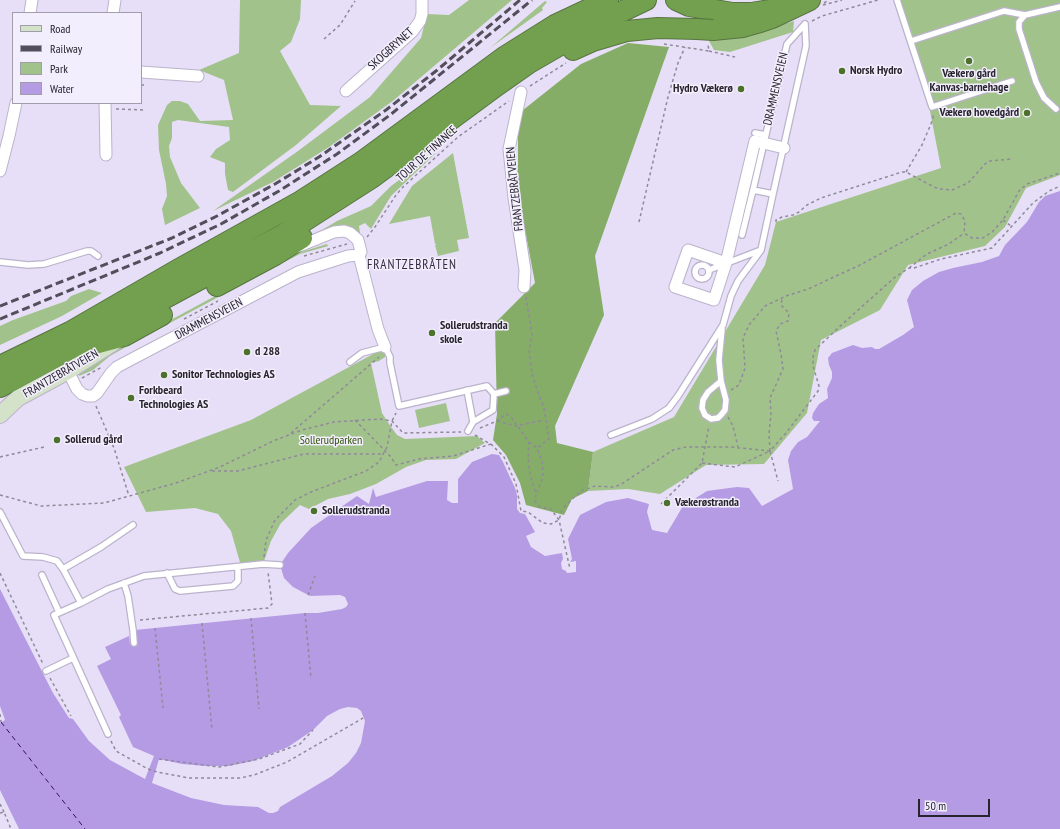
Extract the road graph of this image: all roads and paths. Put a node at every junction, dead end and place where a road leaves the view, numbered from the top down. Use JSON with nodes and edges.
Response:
{"nodes":[{"id":1,"x":32,"y":0,"type":"edge"},
{"id":2,"x":115,"y":0,"type":"edge"},
{"id":3,"x":422,"y":0,"type":"edge"},
{"id":4,"x":578,"y":0,"type":"edge"},
{"id":5,"x":608,"y":0,"type":"edge"},
{"id":6,"x":646,"y":0,"type":"edge"},
{"id":7,"x":676,"y":0,"type":"edge"},
{"id":8,"x":735,"y":0,"type":"edge"},
{"id":9,"x":842,"y":0,"type":"edge"},
{"id":10,"x":878,"y":0,"type":"edge"},
{"id":11,"x":897,"y":0,"type":"edge"},
{"id":12,"x":355,"y":1,"type":"dead end"},
{"id":13,"x":809,"y":4,"type":"edge"},
{"id":14,"x":1060,"y":7,"type":"edge"},
{"id":15,"x":700,"y":8,"type":"junction"},
{"id":16,"x":30,"y":12,"type":"edge"},
{"id":17,"x":113,"y":12,"type":"edge"},
{"id":18,"x":1025,"y":15,"type":"junction"},
{"id":19,"x":805,"y":24,"type":"junction"},
{"id":20,"x":555,"y":25,"type":"junction"},
{"id":21,"x":324,"y":39,"type":"dead end"},
{"id":22,"x":911,"y":41,"type":"junction"},
{"id":23,"x":685,"y":47,"type":"dead end"},
{"id":24,"x":709,"y":51,"type":"dead end"},
{"id":25,"x":735,"y":57,"type":"dead end"},
{"id":26,"x":142,"y":72,"type":"edge"},
{"id":27,"x":198,"y":76,"type":"dead end"},
{"id":28,"x":1012,"y":81,"type":"dead end"},
{"id":29,"x":142,"y":85,"type":"edge"},
{"id":30,"x":146,"y":85,"type":"dead end"},
{"id":31,"x":346,"y":90,"type":"dead end"},
{"id":32,"x":520,"y":92,"type":"joint"},
{"id":33,"x":16,"y":104,"type":"edge"},
{"id":34,"x":105,"y":104,"type":"edge"},
{"id":35,"x":932,"y":107,"type":"junction"},
{"id":36,"x":116,"y":109,"type":"dead end"},
{"id":37,"x":1056,"y":109,"type":"dead end"},
{"id":38,"x":145,"y":110,"type":"dead end"},
{"id":39,"x":755,"y":133,"type":"dead end"},
{"id":40,"x":765,"y":139,"type":"junction"},
{"id":41,"x":784,"y":148,"type":"junction"},
{"id":42,"x":106,"y":155,"type":"dead end"},
{"id":43,"x":1011,"y":159,"type":"dead end"},
{"id":44,"x":1,"y":165,"type":"edge"},
{"id":45,"x":906,"y":172,"type":"junction"},
{"id":46,"x":1060,"y":173,"type":"edge"},
{"id":47,"x":1060,"y":186,"type":"edge"},
{"id":48,"x":753,"y":190,"type":"junction"},
{"id":49,"x":774,"y":194,"type":"junction"},
{"id":50,"x":1003,"y":220,"type":"junction"},
{"id":51,"x":639,"y":222,"type":"dead end"},
{"id":52,"x":774,"y":226,"type":"dead end"},
{"id":53,"x":1011,"y":226,"type":"junction"},
{"id":54,"x":964,"y":233,"type":"junction"},
{"id":55,"x":742,"y":235,"type":"dead end"},
{"id":56,"x":358,"y":240,"type":"junction"},
{"id":57,"x":761,"y":250,"type":"junction"},
{"id":58,"x":275,"y":255,"type":"junction"},
{"id":59,"x":359,"y":255,"type":"junction"},
{"id":60,"x":98,"y":256,"type":"dead end"},
{"id":61,"x":0,"y":262,"type":"edge"},
{"id":62,"x":726,"y":263,"type":"junction"},
{"id":63,"x":909,"y":268,"type":"junction"},
{"id":64,"x":709,"y":270,"type":"dead end"},
{"id":65,"x":524,"y":287,"type":"joint"},
{"id":66,"x":782,"y":298,"type":"junction"},
{"id":67,"x":723,"y":325,"type":"junction"},
{"id":68,"x":124,"y":336,"type":"junction"},
{"id":69,"x":69,"y":341,"type":"junction"},
{"id":70,"x":386,"y":349,"type":"junction"},
{"id":71,"x":0,"y":352,"type":"edge"},
{"id":72,"x":350,"y":362,"type":"dead end"},
{"id":73,"x":0,"y":366,"type":"edge"},
{"id":74,"x":68,"y":371,"type":"junction"},
{"id":75,"x":721,"y":381,"type":"junction"},
{"id":76,"x":0,"y":386,"type":"edge"},
{"id":77,"x":467,"y":390,"type":"junction"},
{"id":78,"x":506,"y":391,"type":"dead end"},
{"id":79,"x":494,"y":394,"type":"junction"},
{"id":80,"x":725,"y":395,"type":"junction"},
{"id":81,"x":93,"y":396,"type":"junction"},
{"id":82,"x":399,"y":406,"type":"junction"},
{"id":83,"x":725,"y":410,"type":"junction"},
{"id":84,"x":0,"y":415,"type":"edge"},
{"id":85,"x":711,"y":419,"type":"junction"},
{"id":86,"x":355,"y":420,"type":"junction"},
{"id":87,"x":545,"y":420,"type":"junction"},
{"id":88,"x":392,"y":421,"type":"junction"},
{"id":89,"x":497,"y":421,"type":"junction"},
{"id":90,"x":473,"y":422,"type":"junction"},
{"id":91,"x":516,"y":426,"type":"junction"},
{"id":92,"x":468,"y":431,"type":"junction"},
{"id":93,"x":290,"y":434,"type":"junction"},
{"id":94,"x":611,"y":435,"type":"dead end"},
{"id":95,"x":529,"y":442,"type":"junction"},
{"id":96,"x":491,"y":444,"type":"junction"},
{"id":97,"x":44,"y":447,"type":"dead end"},
{"id":98,"x":705,"y":447,"type":"junction"},
{"id":99,"x":537,"y":448,"type":"junction"},
{"id":100,"x":738,"y":448,"type":"junction"},
{"id":101,"x":770,"y":451,"type":"junction"},
{"id":102,"x":384,"y":453,"type":"junction"},
{"id":103,"x":0,"y":457,"type":"edge"},
{"id":104,"x":702,"y":463,"type":"junction"},
{"id":105,"x":210,"y":470,"type":"junction"},
{"id":106,"x":778,"y":481,"type":"dead end"},
{"id":107,"x":536,"y":494,"type":"junction"},
{"id":108,"x":0,"y":495,"type":"edge"},
{"id":109,"x":129,"y":496,"type":"junction"},
{"id":110,"x":662,"y":504,"type":"dead end"},
{"id":111,"x":0,"y":512,"type":"edge"},
{"id":112,"x":559,"y":520,"type":"junction"},
{"id":113,"x":133,"y":524,"type":"dead end"},
{"id":114,"x":265,"y":564,"type":"junction"},
{"id":115,"x":280,"y":565,"type":"dead end"},
{"id":116,"x":238,"y":567,"type":"junction"},
{"id":117,"x":63,"y":569,"type":"junction"},
{"id":118,"x":570,"y":569,"type":"dead end"},
{"id":119,"x":0,"y":573,"type":"edge"},
{"id":120,"x":167,"y":573,"type":"junction"},
{"id":121,"x":42,"y":575,"type":"dead end"},
{"id":122,"x":315,"y":576,"type":"dead end"},
{"id":123,"x":124,"y":583,"type":"junction"},
{"id":124,"x":308,"y":595,"type":"dead end"},
{"id":125,"x":80,"y":603,"type":"junction"},
{"id":126,"x":59,"y":612,"type":"junction"},
{"id":127,"x":305,"y":613,"type":"dead end"},
{"id":128,"x":250,"y":618,"type":"dead end"},
{"id":129,"x":132,"y":620,"type":"junction"},
{"id":130,"x":202,"y":623,"type":"dead end"},
{"id":131,"x":155,"y":628,"type":"dead end"},
{"id":132,"x":134,"y":643,"type":"dead end"},
{"id":133,"x":74,"y":658,"type":"junction"},
{"id":134,"x":46,"y":671,"type":"junction"},
{"id":135,"x":311,"y":679,"type":"dead end"},
{"id":136,"x":163,"y":708,"type":"dead end"},
{"id":137,"x":259,"y":710,"type":"dead end"},
{"id":138,"x":0,"y":714,"type":"edge"},
{"id":139,"x":71,"y":716,"type":"dead end"},
{"id":140,"x":363,"y":718,"type":"dead end"},
{"id":141,"x":0,"y":721,"type":"edge"},
{"id":142,"x":212,"y":730,"type":"dead end"},
{"id":143,"x":313,"y":730,"type":"dead end"},
{"id":144,"x":108,"y":734,"type":"joint"},
{"id":145,"x":158,"y":759,"type":"dead end"},
{"id":146,"x":0,"y":804,"type":"edge"},
{"id":147,"x":4,"y":812,"type":"junction"},
{"id":148,"x":0,"y":814,"type":"edge"},
{"id":149,"x":12,"y":829,"type":"edge"}],
"edges":[{"from":1,"to":16,"type":"street"},
{"from":2,"to":17,"type":"street"},
{"from":3,"to":31,"type":"street","name":"SKOGBRYNET"},
{"from":4,"to":20,"type":"highway"},
{"from":5,"to":20,"type":"highway"},
{"from":6,"to":69,"type":"highway"},
{"from":7,"to":15,"type":"highway"},
{"from":8,"to":15,"type":"highway"},
{"from":9,"to":13,"type":"path"},
{"from":10,"to":19,"type":"path"},
{"from":11,"to":22,"type":"lane"},
{"from":12,"to":21,"type":"path"},
{"from":13,"to":15,"type":"highway"},
{"from":13,"to":58,"type":"highway"},
{"from":14,"to":18,"type":"lane"},
{"from":18,"to":22,"type":"lane"},
{"from":18,"to":37,"type":"lane"},
{"from":19,"to":40,"type":"lane","name":"DRAMMENSVEIEN"},
{"from":19,"to":41,"type":"lane","name":"DRAMMENSVEIEN"},
{"from":20,"to":69,"type":"highway"},
{"from":22,"to":35,"type":"lane"},
{"from":23,"to":51,"type":"path"},
{"from":24,"to":25,"type":"path"},
{"from":26,"to":27,"type":"street"},
{"from":28,"to":35,"type":"lane"},
{"from":29,"to":30,"type":"path"},
{"from":32,"to":56,"type":"path","name":"TOUR DE FINANCE"},
{"from":32,"to":65,"type":"street","name":"FRANTZEBRÅTVEIEN"},
{"from":33,"to":44,"type":"street"},
{"from":34,"to":42,"type":"street"},
{"from":35,"to":45,"type":"path"},
{"from":36,"to":38,"type":"path"},
{"from":39,"to":40,"type":"lane"},
{"from":40,"to":41,"type":"street"},
{"from":40,"to":48,"type":"lane","name":"DRAMMENSVEIEN"},
{"from":40,"to":62,"type":"street"},
{"from":41,"to":49,"type":"lane","name":"DRAMMENSVEIEN"},
{"from":43,"to":45,"type":"path"},
{"from":45,"to":52,"type":"path"},
{"from":46,"to":50,"type":"path"},
{"from":47,"to":53,"type":"path"},
{"from":48,"to":49,"type":"lane"},
{"from":48,"to":55,"type":"lane","name":"DRAMMENSVEIEN"},
{"from":49,"to":57,"type":"lane","name":"DRAMMENSVEIEN"},
{"from":50,"to":53,"type":"path"},
{"from":50,"to":54,"type":"path"},
{"from":53,"to":63,"type":"path"},
{"from":54,"to":63,"type":"path"},
{"from":54,"to":66,"type":"path"},
{"from":56,"to":58,"type":"street"},
{"from":56,"to":59,"type":"street"},
{"from":57,"to":62,"type":"lane"},
{"from":57,"to":67,"type":"lane"},
{"from":58,"to":68,"type":"highway"},
{"from":59,"to":70,"type":"street"},
{"from":59,"to":81,"type":"street","name":"DRAMMENSVEIEN"},
{"from":60,"to":61,"type":"lane"},
{"from":62,"to":62,"type":"street"},
{"from":62,"to":64,"type":"lane"},
{"from":63,"to":101,"type":"path"},
{"from":65,"to":87,"type":"path"},
{"from":66,"to":80,"type":"path"},
{"from":66,"to":101,"type":"path"},
{"from":67,"to":75,"type":"lane"},
{"from":67,"to":94,"type":"lane"},
{"from":68,"to":69,"type":"highway"},
{"from":68,"to":74,"type":"street","name":"FRANTZEBRÅTVEIEN"},
{"from":69,"to":71,"type":"highway"},
{"from":69,"to":73,"type":"highway"},
{"from":69,"to":76,"type":"highway"},
{"from":70,"to":72,"type":"lane"},
{"from":70,"to":82,"type":"lane"},
{"from":70,"to":93,"type":"path"},
{"from":74,"to":81,"type":"street"},
{"from":74,"to":84,"type":"street","name":"FRANTZEBRÅTVEIEN"},
{"from":75,"to":80,"type":"lane"},
{"from":75,"to":85,"type":"lane"},
{"from":77,"to":79,"type":"lane"},
{"from":77,"to":82,"type":"lane"},
{"from":77,"to":90,"type":"lane"},
{"from":78,"to":79,"type":"lane"},
{"from":79,"to":90,"type":"lane"},
{"from":80,"to":83,"type":"lane"},
{"from":81,"to":109,"type":"path"},
{"from":82,"to":88,"type":"path"},
{"from":83,"to":85,"type":"lane"},
{"from":83,"to":100,"type":"path"},
{"from":85,"to":98,"type":"path"},
{"from":86,"to":88,"type":"path"},
{"from":86,"to":93,"type":"path"},
{"from":86,"to":102,"type":"path"},
{"from":87,"to":91,"type":"path"},
{"from":87,"to":99,"type":"path"},
{"from":88,"to":92,"type":"path"},
{"from":88,"to":102,"type":"path"},
{"from":89,"to":91,"type":"path"},
{"from":89,"to":91,"type":"path"},
{"from":89,"to":92,"type":"path"},
{"from":90,"to":92,"type":"lane"},
{"from":91,"to":95,"type":"path"},
{"from":92,"to":96,"type":"path"},
{"from":93,"to":105,"type":"path"},
{"from":95,"to":99,"type":"path"},
{"from":95,"to":107,"type":"path"},
{"from":96,"to":102,"type":"path"},
{"from":96,"to":112,"type":"path"},
{"from":97,"to":103,"type":"path"},
{"from":98,"to":100,"type":"path"},
{"from":98,"to":104,"type":"path"},
{"from":98,"to":112,"type":"path"},
{"from":99,"to":107,"type":"path"},
{"from":100,"to":101,"type":"path"},
{"from":101,"to":104,"type":"path"},
{"from":101,"to":106,"type":"path"},
{"from":102,"to":105,"type":"path"},
{"from":102,"to":114,"type":"path"},
{"from":104,"to":110,"type":"path"},
{"from":105,"to":109,"type":"path"},
{"from":107,"to":112,"type":"path"},
{"from":108,"to":109,"type":"path"},
{"from":111,"to":117,"type":"lane"},
{"from":112,"to":118,"type":"path"},
{"from":113,"to":117,"type":"lane"},
{"from":114,"to":115,"type":"lane"},
{"from":114,"to":116,"type":"lane"},
{"from":114,"to":129,"type":"path"},
{"from":116,"to":120,"type":"lane"},
{"from":116,"to":120,"type":"lane"},
{"from":117,"to":125,"type":"lane"},
{"from":119,"to":134,"type":"path"},
{"from":120,"to":123,"type":"lane"},
{"from":121,"to":126,"type":"lane"},
{"from":122,"to":124,"type":"path"},
{"from":123,"to":125,"type":"lane"},
{"from":123,"to":129,"type":"lane"},
{"from":125,"to":126,"type":"lane"},
{"from":126,"to":133,"type":"lane"},
{"from":127,"to":135,"type":"path"},
{"from":128,"to":137,"type":"path"},
{"from":129,"to":132,"type":"lane"},
{"from":130,"to":142,"type":"path"},
{"from":131,"to":136,"type":"path"},
{"from":133,"to":134,"type":"lane"},
{"from":133,"to":144,"type":"lane"},
{"from":134,"to":139,"type":"path"},
{"from":138,"to":141,"type":"path"},
{"from":140,"to":144,"type":"path"},
{"from":143,"to":145,"type":"path"},
{"from":146,"to":147,"type":"path"},
{"from":147,"to":148,"type":"path"},
{"from":147,"to":149,"type":"path"}]}
